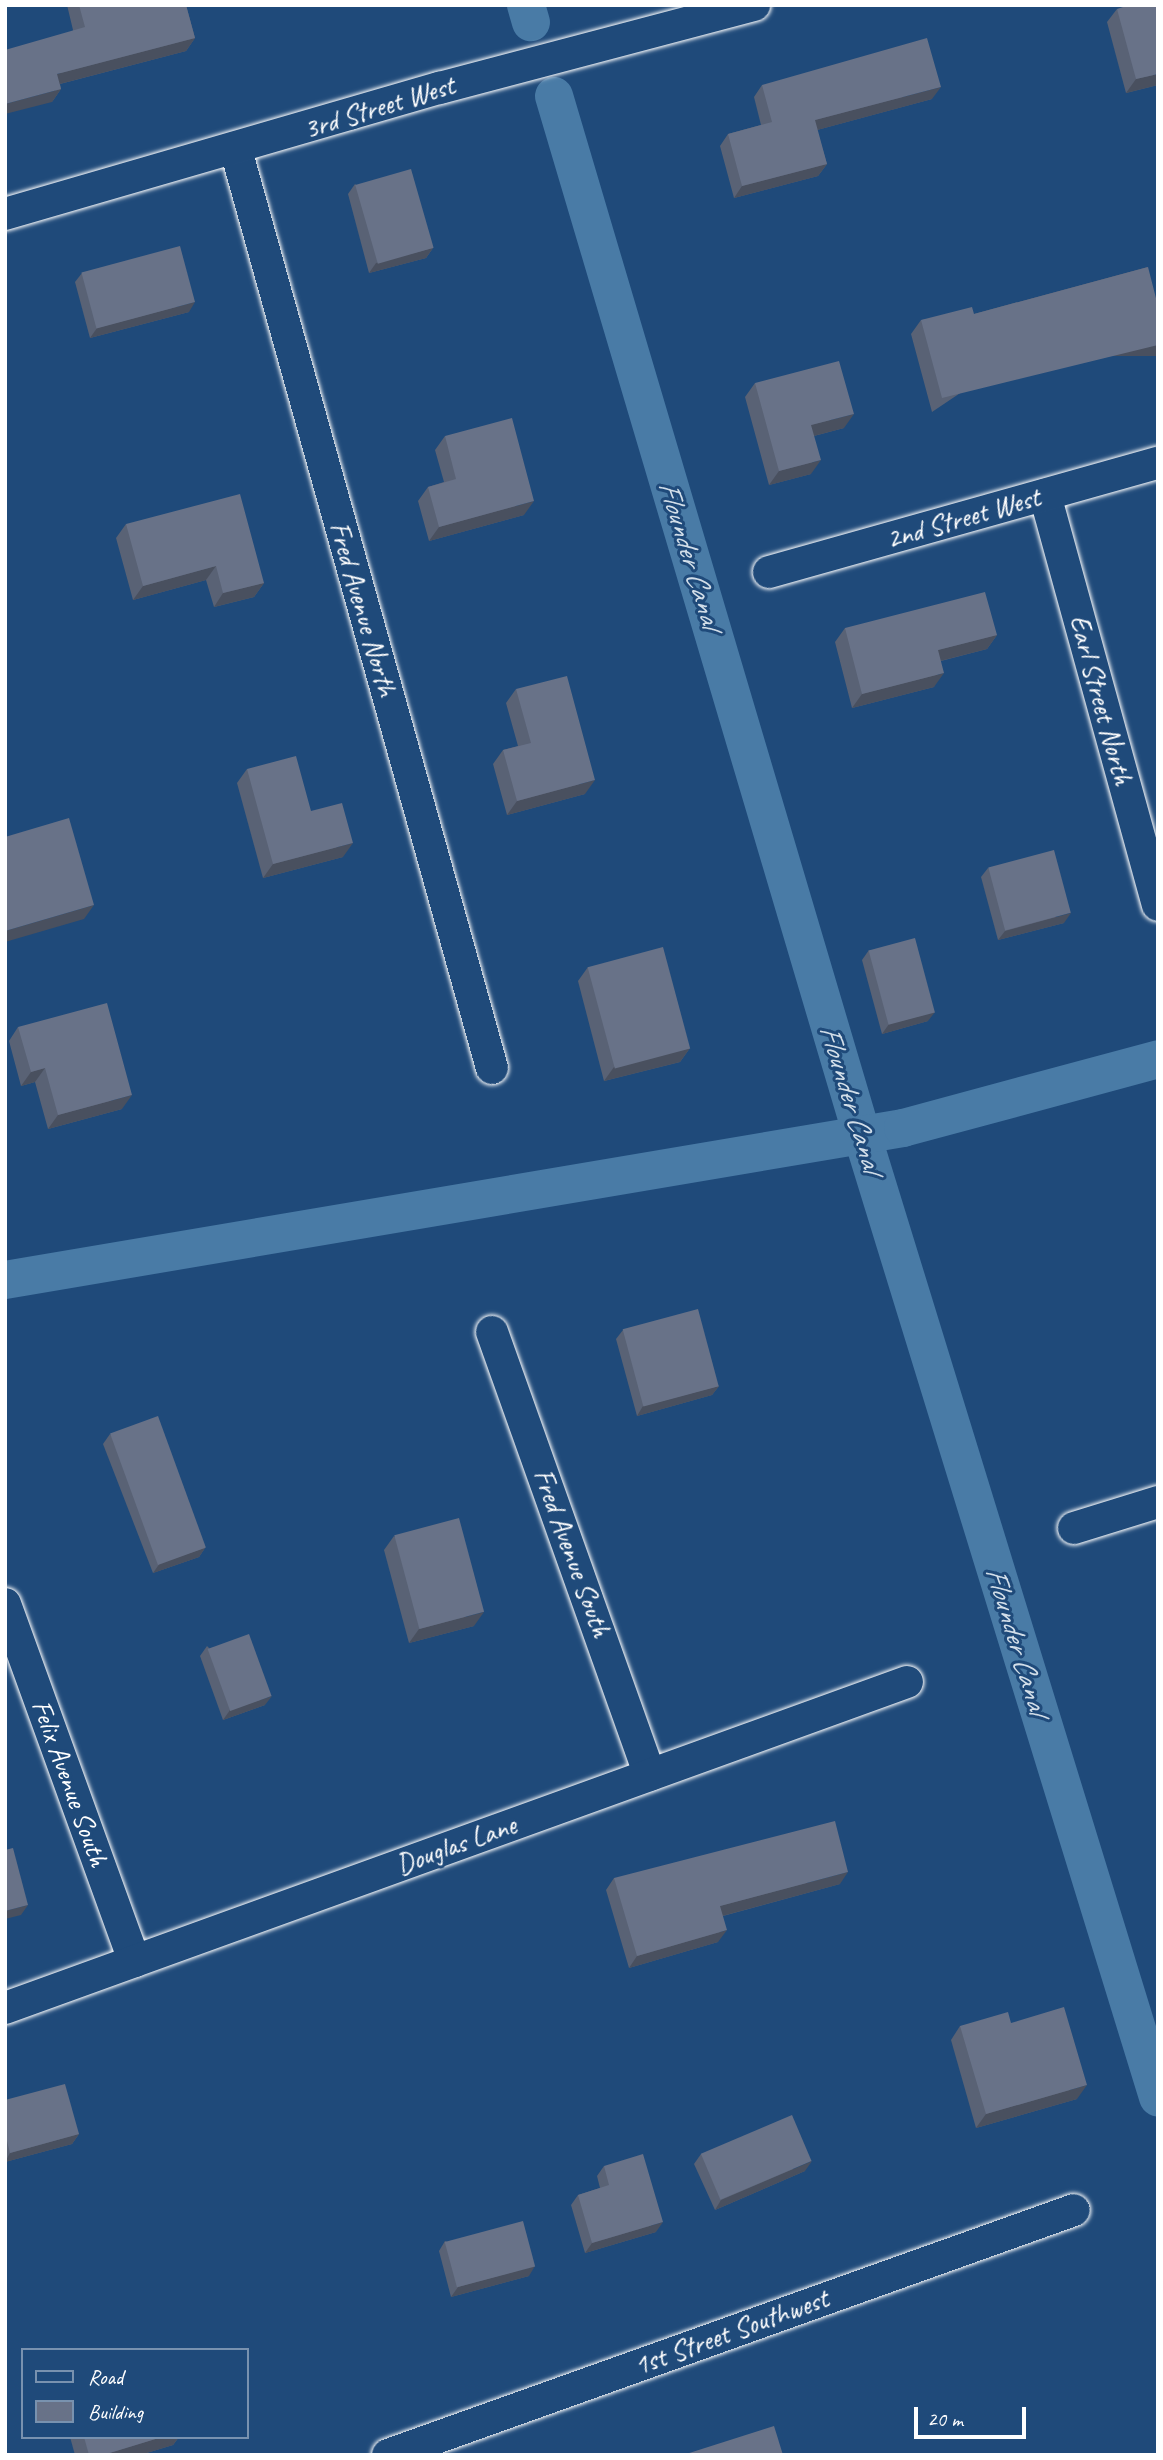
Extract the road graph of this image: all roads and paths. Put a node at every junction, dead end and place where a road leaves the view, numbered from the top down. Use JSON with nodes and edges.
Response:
{"nodes":[{"id":1,"x":754,"y":5,"type":"edge"},
{"id":2,"x":236,"y":150,"type":"junction"},
{"id":3,"x":5,"y":214,"type":"edge"},
{"id":4,"x":1158,"y":463,"type":"edge"},
{"id":5,"x":1045,"y":495,"type":"junction"},
{"id":6,"x":769,"y":572,"type":"dead end"},
{"id":7,"x":1158,"y":905,"type":"edge"},
{"id":8,"x":492,"y":1068,"type":"dead end"},
{"id":9,"x":492,"y":1332,"type":"dead end"},
{"id":10,"x":1158,"y":1502,"type":"edge"},
{"id":11,"x":1074,"y":1528,"type":"dead end"},
{"id":12,"x":5,"y":1604,"type":"edge"},
{"id":13,"x":907,"y":1682,"type":"dead end"},
{"id":14,"x":650,"y":1775,"type":"junction"},
{"id":15,"x":134,"y":1961,"type":"junction"},
{"id":16,"x":5,"y":2008,"type":"edge"},
{"id":17,"x":1074,"y":2210,"type":"dead end"},
{"id":18,"x":388,"y":2455,"type":"edge"}],
"edges":[{"from":1,"to":2,"type":"street","name":"3rd Street West"},
{"from":2,"to":3,"type":"street","name":"3rd Street West"},
{"from":2,"to":8,"type":"street","name":"Fred Avenue North"},
{"from":4,"to":5,"type":"street","name":"2nd Street West"},
{"from":5,"to":6,"type":"street","name":"2nd Street West"},
{"from":5,"to":7,"type":"street","name":"Earl Street North"},
{"from":9,"to":14,"type":"street","name":"Fred Avenue South"},
{"from":10,"to":11,"type":"street"},
{"from":12,"to":15,"type":"street","name":"Felix Avenue South"},
{"from":13,"to":14,"type":"street","name":"Douglas Lane"},
{"from":14,"to":15,"type":"street","name":"Douglas Lane"},
{"from":15,"to":16,"type":"street","name":"Douglas Lane"},
{"from":17,"to":18,"type":"street","name":"1st Street Southwest"}]}
